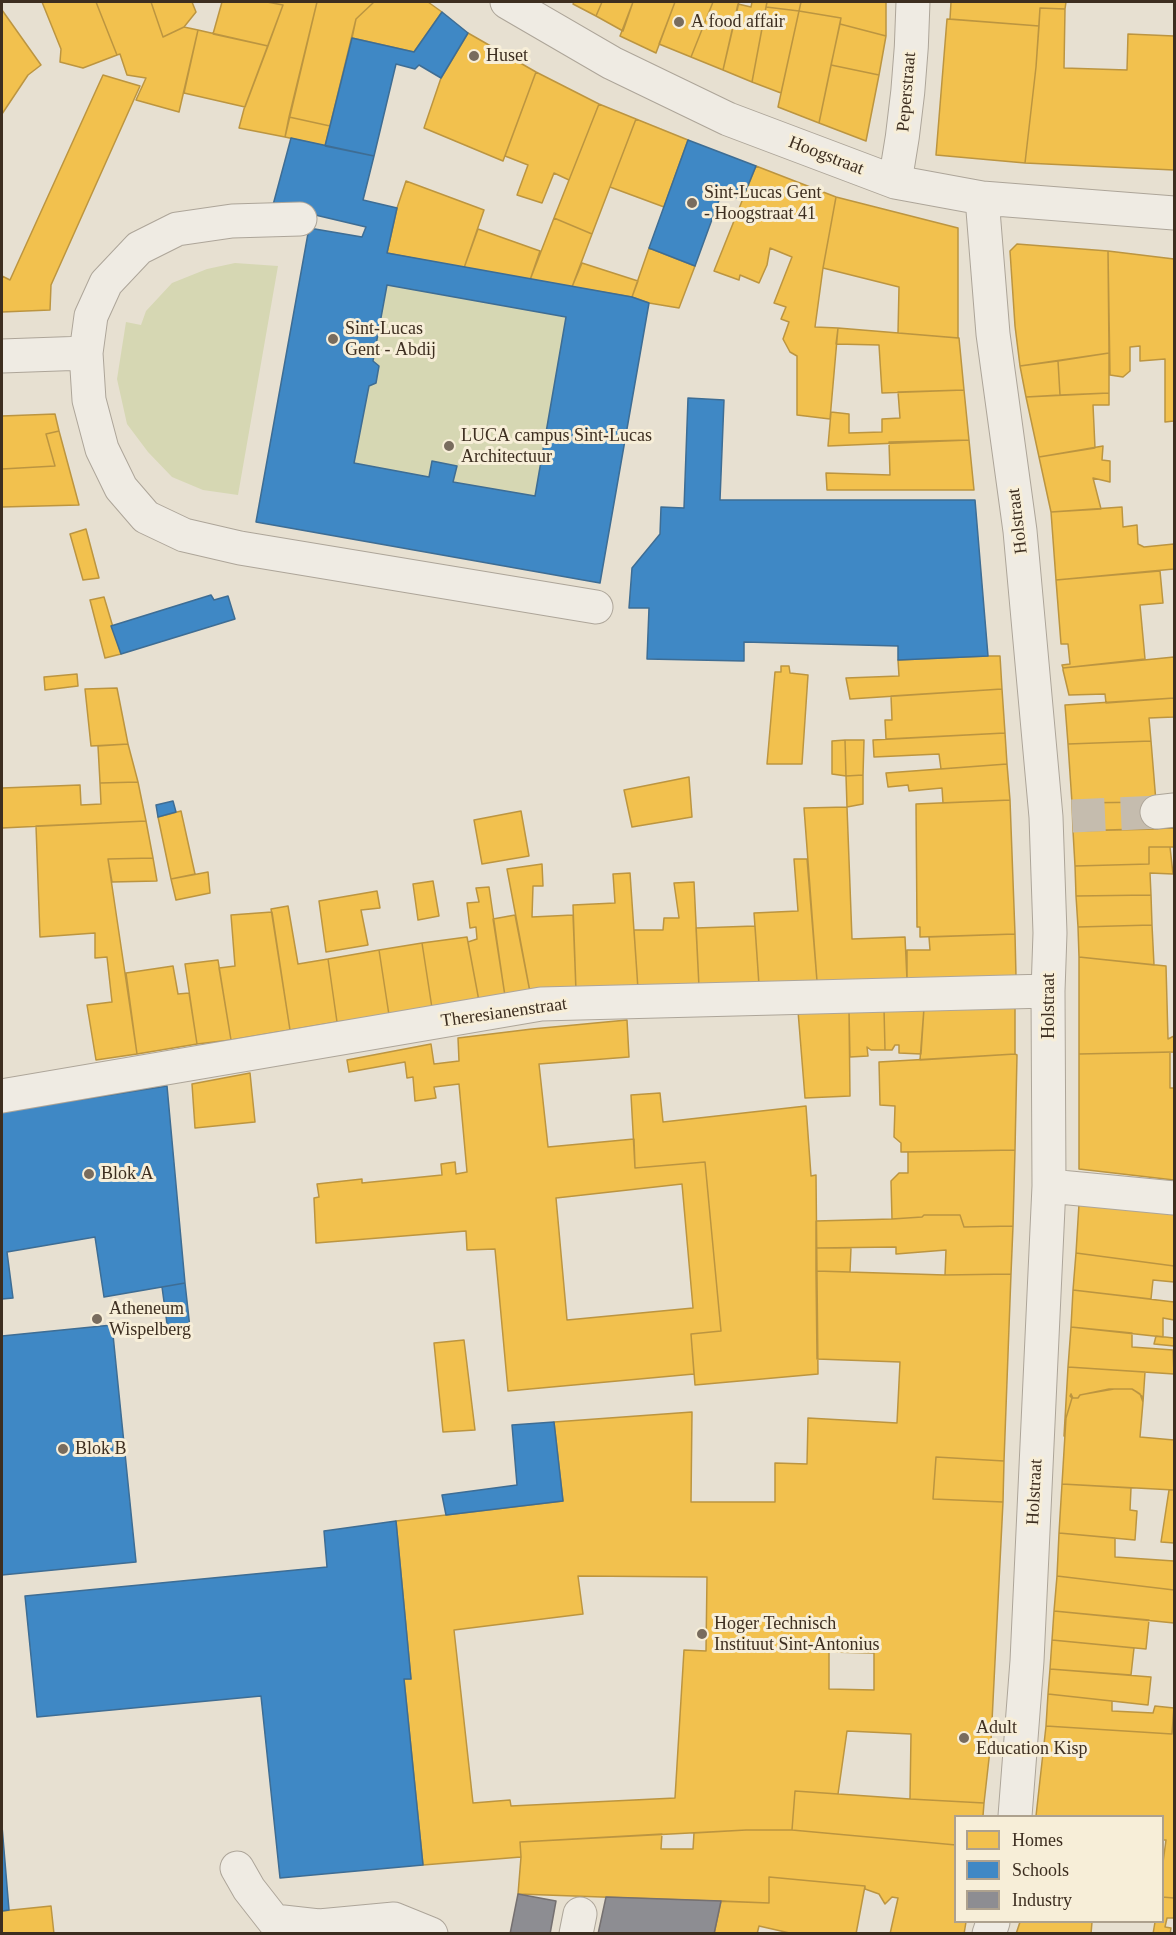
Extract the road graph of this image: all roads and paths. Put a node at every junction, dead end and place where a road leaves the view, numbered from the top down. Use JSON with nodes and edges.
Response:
{"nodes":[{"id":1,"x":507,"y":2,"type":"edge"},
{"id":2,"x":913,"y":2,"type":"edge"},
{"id":3,"x":895,"y":182,"type":"junction"},
{"id":4,"x":982,"y":198,"type":"junction"},
{"id":5,"x":1174,"y":213,"type":"edge"},
{"id":6,"x":300,"y":219,"type":"dead end"},
{"id":7,"x":86,"y":354,"type":"junction"},
{"id":8,"x":2,"y":356,"type":"edge"},
{"id":9,"x":596,"y":607,"type":"dead end"},
{"id":10,"x":1048,"y":991,"type":"junction"},
{"id":11,"x":2,"y":1096,"type":"edge"},
{"id":12,"x":1049,"y":1186,"type":"junction"},
{"id":13,"x":1174,"y":1198,"type":"edge"},
{"id":14,"x":1015,"y":1815,"type":"edge"},
{"id":15,"x":237,"y":1868,"type":"dead end"},
{"id":16,"x":431,"y":1934,"type":"edge"}],
"edges":[{"from":1,"to":3,"type":"street","name":"Hoogstraat"},
{"from":2,"to":3,"type":"street","name":"Peperstraat"},
{"from":3,"to":4,"type":"street","name":"Hoogstraat"},
{"from":4,"to":5,"type":"street","name":"Hoogstraat"},
{"from":4,"to":10,"type":"street","name":"Holstraat"},
{"from":6,"to":7,"type":"street"},
{"from":7,"to":8,"type":"street"},
{"from":7,"to":9,"type":"street"},
{"from":10,"to":11,"type":"street","name":"Theresianenstraat"},
{"from":10,"to":12,"type":"street","name":"Holstraat"},
{"from":12,"to":13,"type":"street"},
{"from":12,"to":14,"type":"street","name":"Holstraat"},
{"from":15,"to":16,"type":"street"}]}
